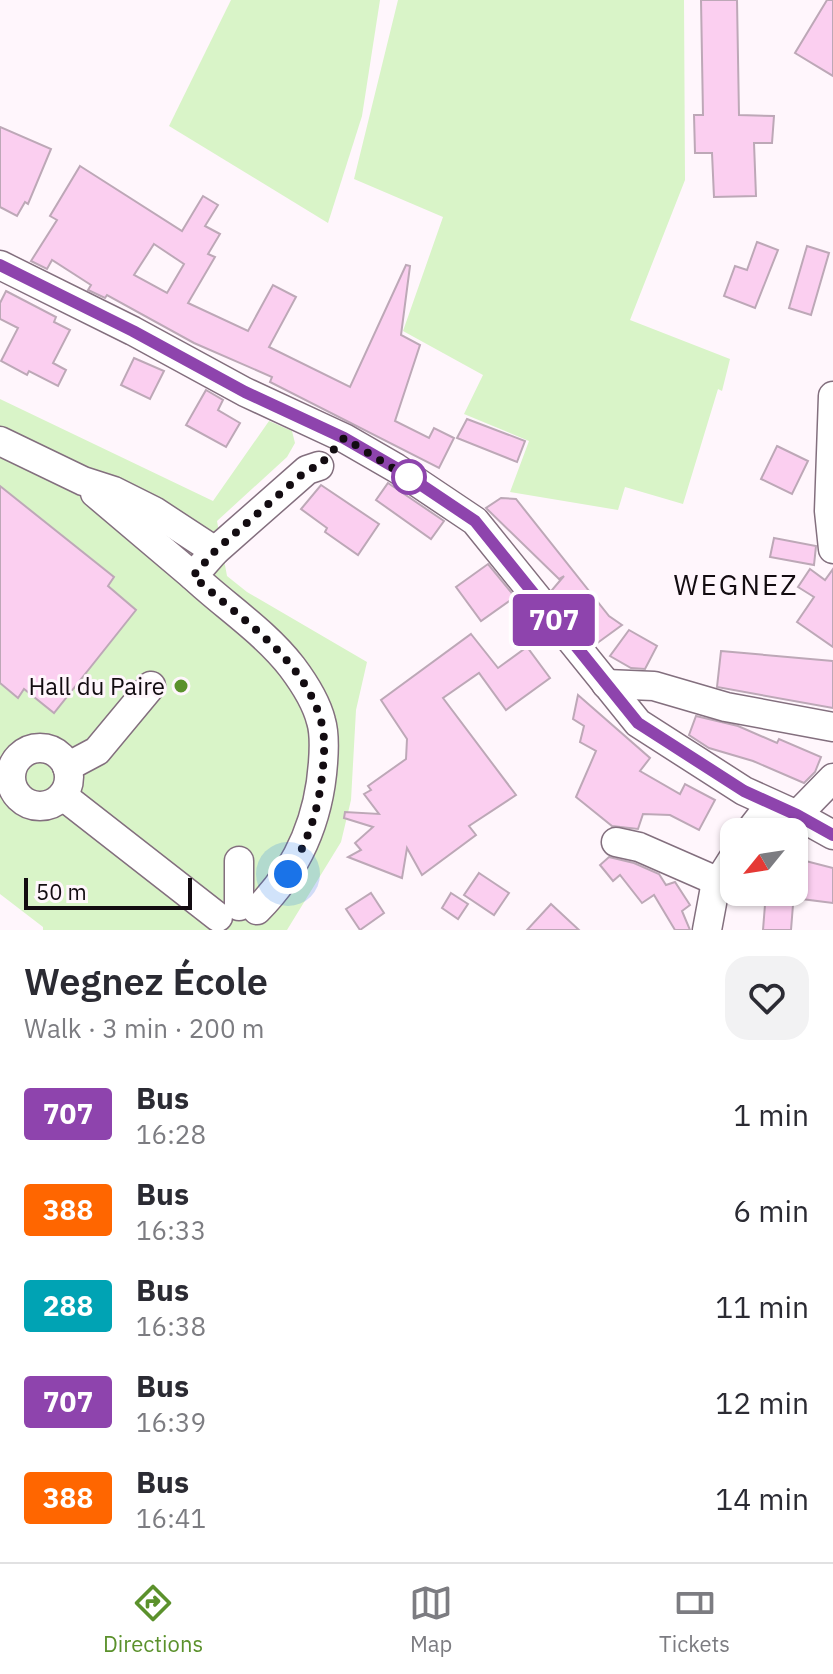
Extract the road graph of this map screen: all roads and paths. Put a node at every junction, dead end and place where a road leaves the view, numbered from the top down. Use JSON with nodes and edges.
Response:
{"nodes":[{"id":1,"x":0,"y":265,"type":"edge"},
{"id":2,"x":833,"y":396,"type":"edge"},
{"id":3,"x":344,"y":438,"type":"junction"},
{"id":4,"x":0,"y":441,"type":"edge"},
{"id":5,"x":833,"y":549,"type":"edge"},
{"id":6,"x":205,"y":563,"type":"junction"},
{"id":7,"x":606,"y":684,"type":"junction"},
{"id":8,"x":151,"y":686,"type":"dead end"},
{"id":9,"x":833,"y":727,"type":"edge"},
{"id":10,"x":9,"y":753,"type":"edge"},
{"id":11,"x":67,"y":767,"type":"junction"},
{"id":12,"x":833,"y":778,"type":"edge"},
{"id":13,"x":63,"y":796,"type":"junction"},
{"id":14,"x":770,"y":805,"type":"junction"},
{"id":15,"x":797,"y":815,"type":"junction"},
{"id":16,"x":760,"y":818,"type":"edge"},
{"id":17,"x":833,"y":835,"type":"edge"},
{"id":18,"x":616,"y":842,"type":"dead end"},
{"id":19,"x":239,"y":861,"type":"dead end"},
{"id":20,"x":719,"y":882,"type":"joint"},
{"id":21,"x":240,"y":919,"type":"edge"},
{"id":22,"x":707,"y":930,"type":"edge"}],
"edges":[{"from":1,"to":3,"type":"street"},
{"from":2,"to":5,"type":"street"},
{"from":3,"to":6,"type":"street"},
{"from":3,"to":7,"type":"street"},
{"from":4,"to":6,"type":"street"},
{"from":6,"to":21,"type":"street"},
{"from":7,"to":9,"type":"street"},
{"from":7,"to":14,"type":"street"},
{"from":8,"to":11,"type":"street"},
{"from":10,"to":11,"type":"street"},
{"from":10,"to":13,"type":"street"},
{"from":11,"to":13,"type":"street"},
{"from":12,"to":15,"type":"street"},
{"from":13,"to":21,"type":"street"},
{"from":14,"to":15,"type":"street"},
{"from":14,"to":16,"type":"street"},
{"from":15,"to":17,"type":"street"},
{"from":18,"to":20,"type":"street"},
{"from":19,"to":21,"type":"street"},
{"from":20,"to":22,"type":"street"}]}
